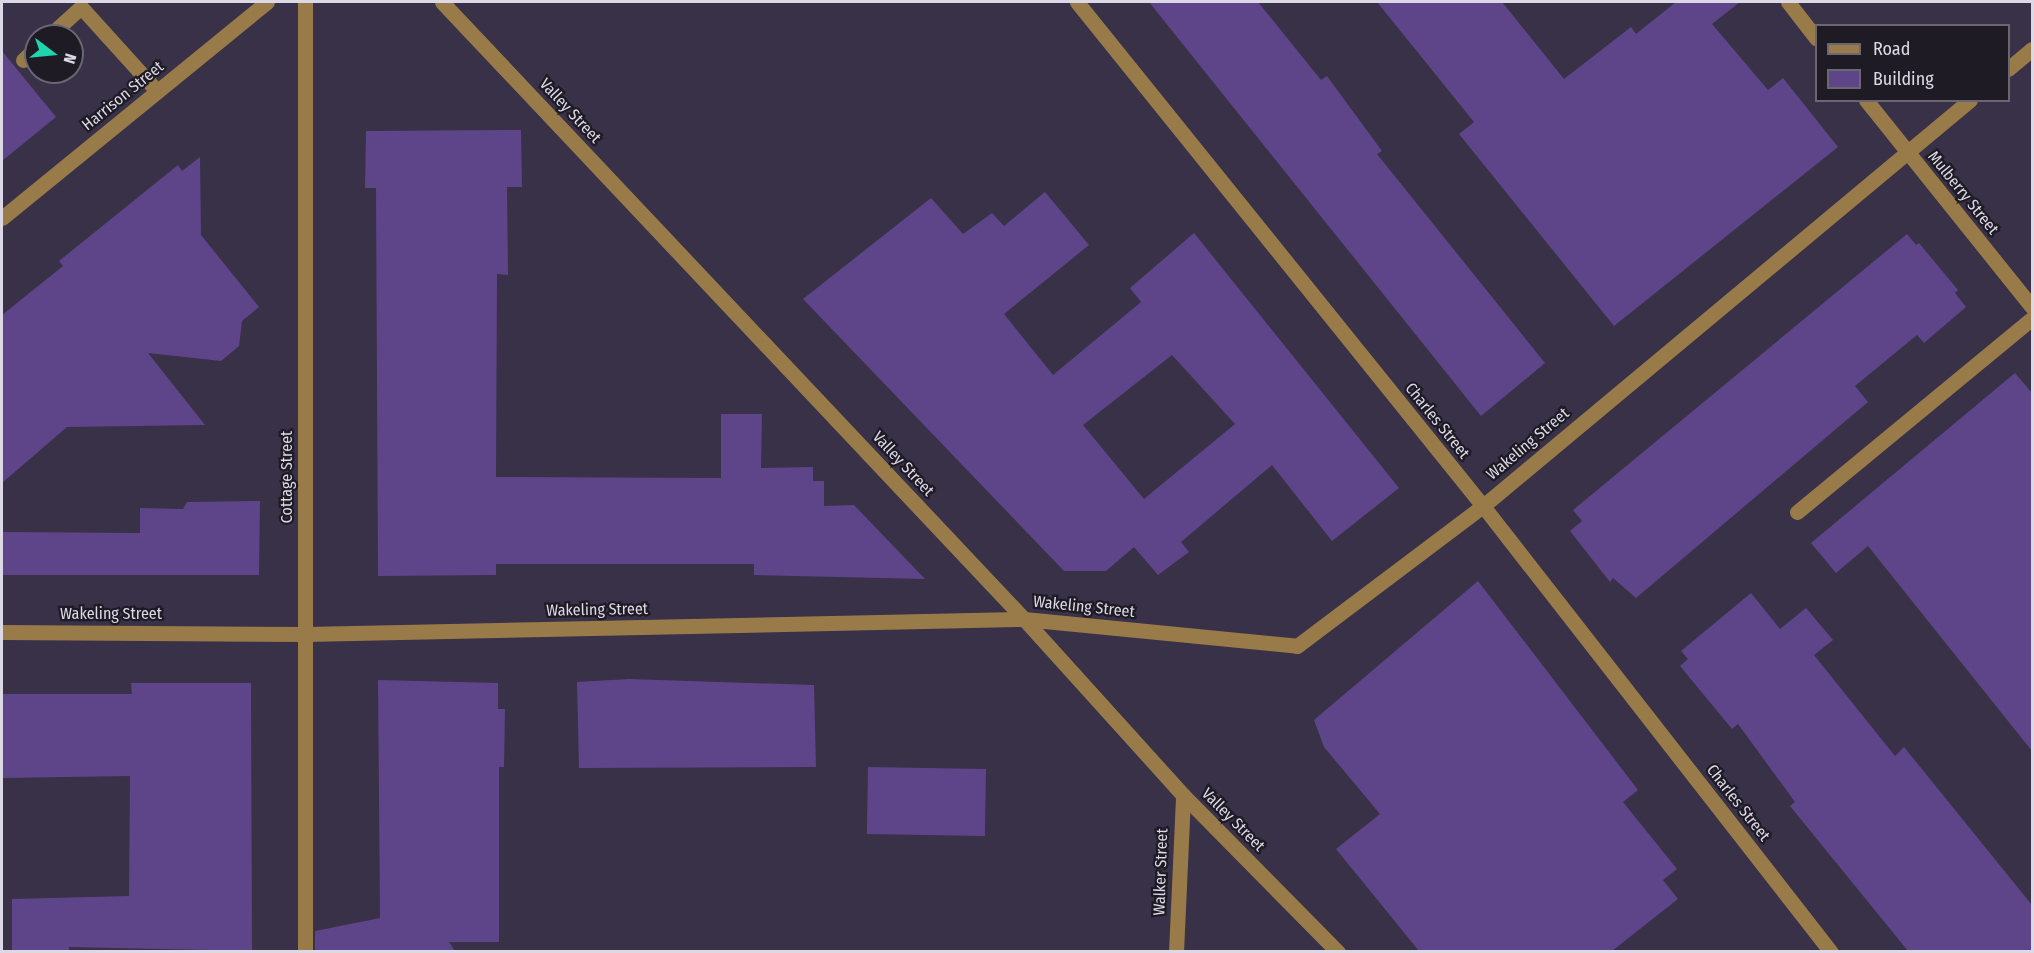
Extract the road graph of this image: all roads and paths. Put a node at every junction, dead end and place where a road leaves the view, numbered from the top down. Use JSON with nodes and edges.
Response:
{"nodes":[{"id":1,"x":267,"y":2,"type":"edge"},
{"id":2,"x":305,"y":2,"type":"edge"},
{"id":3,"x":442,"y":2,"type":"edge"},
{"id":4,"x":1077,"y":2,"type":"edge"},
{"id":5,"x":1788,"y":2,"type":"edge"},
{"id":6,"x":62,"y":24,"type":"edge"},
{"id":7,"x":1815,"y":37,"type":"edge"},
{"id":8,"x":2032,"y":49,"type":"edge"},
{"id":9,"x":2010,"y":67,"type":"edge"},
{"id":10,"x":158,"y":91,"type":"junction"},
{"id":11,"x":1868,"y":102,"type":"edge"},
{"id":12,"x":1968,"y":102,"type":"edge"},
{"id":13,"x":1907,"y":152,"type":"junction"},
{"id":14,"x":2,"y":218,"type":"edge"},
{"id":15,"x":2032,"y":307,"type":"edge"},
{"id":16,"x":2032,"y":318,"type":"edge"},
{"id":17,"x":1483,"y":506,"type":"junction"},
{"id":18,"x":1797,"y":512,"type":"dead end"},
{"id":19,"x":1024,"y":620,"type":"junction"},
{"id":20,"x":2,"y":632,"type":"edge"},
{"id":21,"x":305,"y":634,"type":"junction"},
{"id":22,"x":1183,"y":795,"type":"junction"},
{"id":23,"x":305,"y":951,"type":"edge"},
{"id":24,"x":1176,"y":951,"type":"edge"},
{"id":25,"x":1338,"y":951,"type":"edge"},
{"id":26,"x":1831,"y":951,"type":"edge"}],
"edges":[{"from":1,"to":10,"type":"street","name":"Harrison Street"},
{"from":2,"to":21,"type":"street","name":"Cottage Street"},
{"from":3,"to":19,"type":"street","name":"Valley Street"},
{"from":4,"to":17,"type":"street","name":"Charles Street"},
{"from":5,"to":7,"type":"street"},
{"from":6,"to":10,"type":"street"},
{"from":8,"to":9,"type":"street"},
{"from":10,"to":14,"type":"street","name":"Harrison Street"},
{"from":11,"to":13,"type":"street","name":"Mulberry Street"},
{"from":12,"to":13,"type":"street","name":"Wakeling Street"},
{"from":13,"to":15,"type":"street","name":"Mulberry Street"},
{"from":13,"to":17,"type":"street","name":"Wakeling Street"},
{"from":16,"to":18,"type":"street"},
{"from":17,"to":19,"type":"street","name":"Wakeling Street"},
{"from":17,"to":26,"type":"street","name":"Charles Street"},
{"from":19,"to":21,"type":"street","name":"Wakeling Street"},
{"from":19,"to":22,"type":"street","name":"Valley Street"},
{"from":20,"to":21,"type":"street","name":"Wakeling Street"},
{"from":21,"to":23,"type":"street","name":"Cottage Street"},
{"from":22,"to":24,"type":"street","name":"Walker Street"},
{"from":22,"to":25,"type":"street","name":"Valley Street"}]}
